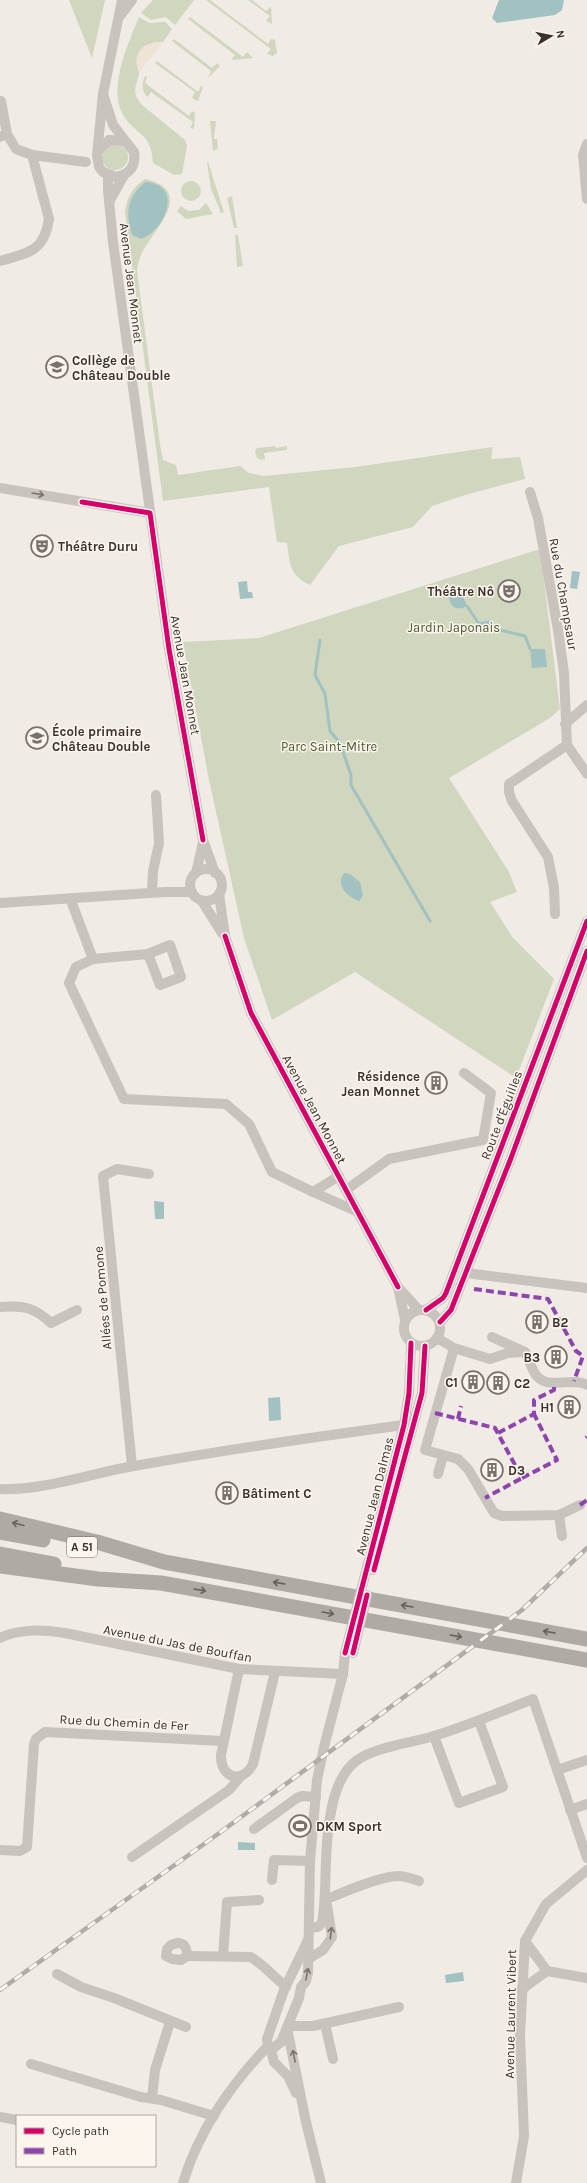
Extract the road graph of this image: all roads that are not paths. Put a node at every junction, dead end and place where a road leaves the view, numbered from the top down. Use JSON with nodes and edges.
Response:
{"nodes":[{"id":1,"x":122,"y":0,"type":"edge"},
{"id":2,"x":132,"y":0,"type":"edge"},
{"id":3,"x":118,"y":17,"type":"junction"},
{"id":4,"x":103,"y":94,"type":"junction"},
{"id":5,"x":1,"y":101,"type":"edge"},
{"id":6,"x":4,"y":135,"type":"edge"},
{"id":7,"x":124,"y":141,"type":"junction"},
{"id":8,"x":587,"y":144,"type":"edge"},
{"id":9,"x":97,"y":153,"type":"junction"},
{"id":10,"x":32,"y":155,"type":"junction"},
{"id":11,"x":86,"y":162,"type":"junction"},
{"id":12,"x":99,"y":167,"type":"junction"},
{"id":13,"x":124,"y":175,"type":"junction"},
{"id":14,"x":108,"y":176,"type":"junction"},
{"id":15,"x":587,"y":199,"type":"edge"},
{"id":16,"x":109,"y":202,"type":"junction"},
{"id":17,"x":0,"y":261,"type":"edge"},
{"id":18,"x":0,"y":488,"type":"edge"},
{"id":19,"x":530,"y":492,"type":"dead end"},
{"id":20,"x":150,"y":513,"type":"junction"},
{"id":21,"x":587,"y":705,"type":"edge"},
{"id":22,"x":565,"y":724,"type":"junction"},
{"id":23,"x":567,"y":745,"type":"junction"},
{"id":24,"x":587,"y":774,"type":"edge"},
{"id":25,"x":156,"y":794,"type":"dead end"},
{"id":26,"x":204,"y":840,"type":"junction"},
{"id":27,"x":215,"y":872,"type":"junction"},
{"id":28,"x":196,"y":873,"type":"junction"},
{"id":29,"x":191,"y":887,"type":"junction"},
{"id":30,"x":152,"y":892,"type":"junction"},
{"id":31,"x":219,"y":894,"type":"junction"},
{"id":32,"x":70,"y":898,"type":"junction"},
{"id":33,"x":202,"y":901,"type":"junction"},
{"id":34,"x":0,"y":903,"type":"edge"},
{"id":35,"x":555,"y":914,"type":"dead end"},
{"id":36,"x":587,"y":921,"type":"edge"},
{"id":37,"x":224,"y":936,"type":"junction"},
{"id":38,"x":587,"y":951,"type":"edge"},
{"id":39,"x":148,"y":954,"type":"dead end"},
{"id":40,"x":93,"y":959,"type":"junction"},
{"id":41,"x":464,"y":1073,"type":"dead end"},
{"id":42,"x":149,"y":1174,"type":"dead end"},
{"id":43,"x":339,"y":1176,"type":"junction"},
{"id":44,"x":346,"y":1190,"type":"junction"},
{"id":45,"x":313,"y":1192,"type":"junction"},
{"id":46,"x":358,"y":1212,"type":"junction"},
{"id":47,"x":466,"y":1273,"type":"junction"},
{"id":48,"x":398,"y":1287,"type":"junction"},
{"id":49,"x":587,"y":1288,"type":"edge"},
{"id":50,"x":0,"y":1307,"type":"edge"},
{"id":51,"x":77,"y":1310,"type":"dead end"},
{"id":52,"x":422,"y":1310,"type":"junction"},
{"id":53,"x":405,"y":1320,"type":"junction"},
{"id":54,"x":440,"y":1322,"type":"junction"},
{"id":55,"x":492,"y":1337,"type":"dead end"},
{"id":56,"x":437,"y":1338,"type":"junction"},
{"id":57,"x":411,"y":1343,"type":"junction"},
{"id":58,"x":425,"y":1346,"type":"junction"},
{"id":59,"x":454,"y":1348,"type":"junction"},
{"id":60,"x":525,"y":1352,"type":"junction"},
{"id":61,"x":587,"y":1385,"type":"edge"},
{"id":62,"x":416,"y":1415,"type":"junction"},
{"id":63,"x":404,"y":1425,"type":"junction"},
{"id":64,"x":443,"y":1456,"type":"junction"},
{"id":65,"x":132,"y":1466,"type":"junction"},
{"id":66,"x":438,"y":1474,"type":"dead end"},
{"id":67,"x":0,"y":1489,"type":"edge"},
{"id":68,"x":580,"y":1505,"type":"dead end"},
{"id":69,"x":559,"y":1515,"type":"junction"},
{"id":70,"x":0,"y":1520,"type":"edge"},
{"id":71,"x":0,"y":1532,"type":"edge"},
{"id":72,"x":562,"y":1536,"type":"dead end"},
{"id":73,"x":0,"y":1554,"type":"edge"},
{"id":74,"x":164,"y":1562,"type":"junction"},
{"id":75,"x":0,"y":1566,"type":"edge"},
{"id":76,"x":368,"y":1579,"type":"junction"},
{"id":77,"x":161,"y":1583,"type":"junction"},
{"id":78,"x":4,"y":1636,"type":"edge"},
{"id":79,"x":587,"y":1639,"type":"edge"},
{"id":80,"x":0,"y":1643,"type":"edge"},
{"id":81,"x":587,"y":1660,"type":"edge"},
{"id":82,"x":239,"y":1669,"type":"junction"},
{"id":83,"x":275,"y":1672,"type":"junction"},
{"id":84,"x":343,"y":1674,"type":"junction"},
{"id":85,"x":479,"y":1720,"type":"junction"},
{"id":86,"x":434,"y":1736,"type":"junction"},
{"id":87,"x":222,"y":1741,"type":"junction"},
{"id":88,"x":587,"y":1760,"type":"edge"},
{"id":89,"x":557,"y":1770,"type":"junction"},
{"id":90,"x":241,"y":1776,"type":"junction"},
{"id":91,"x":316,"y":1797,"type":"junction"},
{"id":92,"x":587,"y":1804,"type":"edge"},
{"id":93,"x":570,"y":1810,"type":"junction"},
{"id":94,"x":254,"y":1829,"type":"dead end"},
{"id":95,"x":0,"y":1850,"type":"edge"},
{"id":96,"x":132,"y":1857,"type":"dead end"},
{"id":97,"x":587,"y":1858,"type":"edge"},
{"id":98,"x":310,"y":1860,"type":"junction"},
{"id":99,"x":587,"y":1870,"type":"edge"},
{"id":100,"x":272,"y":1880,"type":"dead end"},
{"id":101,"x":420,"y":1880,"type":"dead end"},
{"id":102,"x":259,"y":1900,"type":"dead end"},
{"id":103,"x":325,"y":1900,"type":"junction"},
{"id":104,"x":309,"y":1933,"type":"junction"},
{"id":105,"x":525,"y":1940,"type":"junction"},
{"id":106,"x":187,"y":1956,"type":"dead end"},
{"id":107,"x":223,"y":1956,"type":"junction"},
{"id":108,"x":310,"y":1958,"type":"junction"},
{"id":109,"x":547,"y":1971,"type":"junction"},
{"id":110,"x":58,"y":1974,"type":"dead end"},
{"id":111,"x":587,"y":1978,"type":"edge"},
{"id":112,"x":287,"y":1986,"type":"junction"},
{"id":113,"x":301,"y":1987,"type":"junction"},
{"id":114,"x":521,"y":1990,"type":"junction"},
{"id":115,"x":399,"y":2007,"type":"dead end"},
{"id":116,"x":170,"y":2022,"type":"junction"},
{"id":117,"x":325,"y":2024,"type":"junction"},
{"id":118,"x":186,"y":2027,"type":"dead end"},
{"id":119,"x":288,"y":2027,"type":"junction"},
{"id":120,"x":269,"y":2048,"type":"junction"},
{"id":121,"x":332,"y":2059,"type":"dead end"},
{"id":122,"x":31,"y":2064,"type":"dead end"},
{"id":123,"x":152,"y":2098,"type":"junction"},
{"id":124,"x":214,"y":2116,"type":"junction"},
{"id":125,"x":0,"y":2117,"type":"edge"},
{"id":126,"x":16,"y":2120,"type":"edge"},
{"id":127,"x":306,"y":2122,"type":"junction"},
{"id":128,"x":183,"y":2183,"type":"edge"},
{"id":129,"x":321,"y":2183,"type":"edge"},
{"id":130,"x":516,"y":2183,"type":"edge"}],
"edges":[{"from":1,"to":3,"type":"street"},
{"from":2,"to":3,"type":"street"},
{"from":3,"to":4,"type":"street"},
{"from":4,"to":7,"type":"street"},
{"from":4,"to":9,"type":"street"},
{"from":5,"to":6,"type":"street"},
{"from":6,"to":10,"type":"street"},
{"from":7,"to":9,"type":"street"},
{"from":7,"to":13,"type":"street"},
{"from":8,"to":15,"type":"street"},
{"from":9,"to":11,"type":"street"},
{"from":9,"to":12,"type":"street"},
{"from":10,"to":11,"type":"street"},
{"from":10,"to":17,"type":"street"},
{"from":11,"to":12,"type":"street"},
{"from":12,"to":14,"type":"street"},
{"from":13,"to":14,"type":"street"},
{"from":13,"to":16,"type":"street"},
{"from":14,"to":16,"type":"street","name":"Avenue Jean Monnet"},
{"from":16,"to":20,"type":"street","name":"Avenue Jean Monnet"},
{"from":18,"to":20,"type":"street","one_way":true},
{"from":19,"to":22,"type":"street","name":"Rue du Champsaur"},
{"from":20,"to":26,"type":"street","name":"Avenue Jean Monnet"},
{"from":21,"to":22,"type":"street"},
{"from":22,"to":23,"type":"street","name":"Rue du Champsaur"},
{"from":23,"to":24,"type":"street"},
{"from":23,"to":35,"type":"street"},
{"from":25,"to":30,"type":"street"},
{"from":26,"to":27,"type":"street","name":"Avenue Jean Monnet"},
{"from":26,"to":28,"type":"street","name":"Avenue Jean Monnet"},
{"from":27,"to":28,"type":"street"},
{"from":27,"to":31,"type":"street"},
{"from":28,"to":29,"type":"street"},
{"from":29,"to":30,"type":"street"},
{"from":29,"to":33,"type":"street"},
{"from":30,"to":32,"type":"street"},
{"from":31,"to":33,"type":"street"},
{"from":31,"to":37,"type":"street","name":"Avenue Jean Monnet"},
{"from":32,"to":34,"type":"street"},
{"from":32,"to":40,"type":"street"},
{"from":33,"to":37,"type":"street","name":"Avenue Jean Monnet"},
{"from":36,"to":52,"type":"street","name":"Route d'Éguilles"},
{"from":37,"to":43,"type":"street","name":"Avenue Jean Monnet"},
{"from":38,"to":47,"type":"street","name":"Route d'Éguilles"},
{"from":39,"to":40,"type":"street"},
{"from":40,"to":45,"type":"street"},
{"from":41,"to":44,"type":"street"},
{"from":42,"to":65,"type":"street","name":"Allées de Pomone"},
{"from":43,"to":44,"type":"street","name":"Avenue Jean Monnet"},
{"from":43,"to":45,"type":"street","name":"Avenue Jean Monnet"},
{"from":44,"to":46,"type":"street","name":"Avenue Jean Monnet"},
{"from":45,"to":46,"type":"street"},
{"from":46,"to":48,"type":"street","name":"Avenue Jean Monnet"},
{"from":47,"to":49,"type":"street"},
{"from":47,"to":54,"type":"street","name":"Route d'Éguilles"},
{"from":48,"to":52,"type":"street","name":"Avenue Jean Monnet"},
{"from":48,"to":53,"type":"street","name":"Avenue Jean Monnet"},
{"from":50,"to":51,"type":"street"},
{"from":52,"to":53,"type":"street"},
{"from":52,"to":54,"type":"street"},
{"from":53,"to":57,"type":"street"},
{"from":54,"to":56,"type":"street"},
{"from":55,"to":60,"type":"street"},
{"from":56,"to":58,"type":"street"},
{"from":56,"to":59,"type":"street"},
{"from":57,"to":58,"type":"street"},
{"from":57,"to":63,"type":"street","name":"Avenue Jean Dalmas"},
{"from":58,"to":62,"type":"street","name":"Avenue Jean Dalmas"},
{"from":59,"to":60,"type":"street"},
{"from":59,"to":64,"type":"street"},
{"from":60,"to":61,"type":"street"},
{"from":62,"to":63,"type":"street"},
{"from":62,"to":76,"type":"street","name":"Avenue Jean Dalmas"},
{"from":63,"to":65,"type":"street"},
{"from":63,"to":76,"type":"street","name":"Avenue Jean Dalmas"},
{"from":64,"to":66,"type":"street"},
{"from":64,"to":69,"type":"street"},
{"from":65,"to":67,"type":"street"},
{"from":68,"to":69,"type":"street"},
{"from":69,"to":72,"type":"street"},
{"from":74,"to":70,"type":"highway","one_way":true},
{"from":71,"to":74,"type":"highway","number":"A 51"},
{"from":73,"to":77,"type":"highway","number":"A 51"},
{"from":79,"to":74,"type":"highway","one_way":true},
{"from":75,"to":77,"type":"highway"},
{"from":76,"to":84,"type":"street","name":"Avenue Jean Dalmas","bridge":true},
{"from":77,"to":81,"type":"highway","one_way":true},
{"from":78,"to":80,"type":"street","name":"Avenue du Jas de Bouffan"},
{"from":78,"to":82,"type":"street","name":"Avenue du Jas de Bouffan"},
{"from":82,"to":83,"type":"street","name":"Avenue du Jas de Bouffan"},
{"from":82,"to":87,"type":"street"},
{"from":83,"to":84,"type":"street","name":"Avenue du Jas de Bouffan"},
{"from":83,"to":90,"type":"street"},
{"from":84,"to":91,"type":"street","name":"Avenue Jean Dalmas"},
{"from":85,"to":86,"type":"street"},
{"from":85,"to":86,"type":"street"},
{"from":85,"to":89,"type":"street"},
{"from":86,"to":103,"type":"street"},
{"from":87,"to":90,"type":"street"},
{"from":87,"to":95,"type":"street","name":"Rue du Chemin de Fer"},
{"from":88,"to":89,"type":"street"},
{"from":89,"to":93,"type":"street"},
{"from":90,"to":96,"type":"street"},
{"from":91,"to":94,"type":"street"},
{"from":91,"to":98,"type":"street","name":"Avenue Jean Dalmas"},
{"from":92,"to":93,"type":"street"},
{"from":93,"to":97,"type":"street"},
{"from":98,"to":100,"type":"street"},
{"from":98,"to":104,"type":"street","name":"Avenue Jean Dalmas"},
{"from":99,"to":105,"type":"street","name":"Avenue Laurent Vibert"},
{"from":101,"to":103,"type":"street"},
{"from":102,"to":107,"type":"street"},
{"from":103,"to":104,"type":"street"},
{"from":108,"to":103,"type":"street","one_way":true},
{"from":104,"to":108,"type":"street","name":"Avenue Jean Dalmas"},
{"from":104,"to":112,"type":"street","name":"Avenue Jean Dalmas"},
{"from":105,"to":109,"type":"street"},
{"from":105,"to":114,"type":"street","name":"Avenue Laurent Vibert"},
{"from":106,"to":107,"type":"street"},
{"from":107,"to":112,"type":"street"},
{"from":113,"to":108,"type":"street","name":"Avenue Jean Dalmas","one_way":true},
{"from":109,"to":111,"type":"street"},
{"from":109,"to":114,"type":"street"},
{"from":110,"to":116,"type":"street"},
{"from":112,"to":113,"type":"street"},
{"from":112,"to":120,"type":"street","name":"Avenue Jean Dalmas"},
{"from":113,"to":119,"type":"street","name":"Avenue Jean Dalmas"},
{"from":114,"to":130,"type":"street","name":"Avenue Laurent Vibert"},
{"from":115,"to":117,"type":"street"},
{"from":116,"to":118,"type":"street"},
{"from":116,"to":123,"type":"street"},
{"from":117,"to":119,"type":"street"},
{"from":117,"to":121,"type":"street"},
{"from":119,"to":120,"type":"street","name":"Avenue Jean Dalmas"},
{"from":127,"to":119,"type":"street","one_way":true},
{"from":120,"to":124,"type":"street","name":"Avenue Jean Dalmas"},
{"from":120,"to":127,"type":"street"},
{"from":122,"to":123,"type":"street"},
{"from":123,"to":124,"type":"street"},
{"from":124,"to":128,"type":"street","name":"Avenue Jean Dalmas"},
{"from":125,"to":126,"type":"street"},
{"from":127,"to":129,"type":"street"}]}
